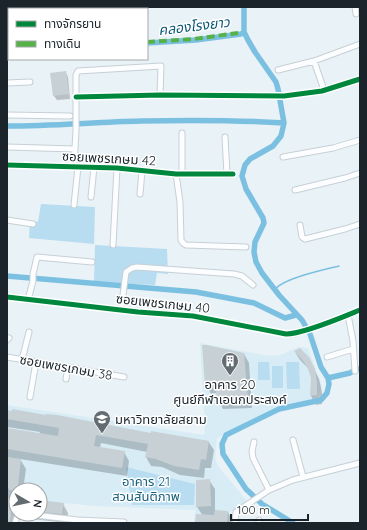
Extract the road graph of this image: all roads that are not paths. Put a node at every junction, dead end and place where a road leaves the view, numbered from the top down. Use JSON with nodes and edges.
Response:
{"nodes":[{"id":1,"x":355,"y":7,"type":"edge"},
{"id":2,"x":356,"y":14,"type":"dead end"},
{"id":3,"x":360,"y":44,"type":"edge"},
{"id":4,"x":314,"y":61,"type":"junction"},
{"id":5,"x":278,"y":70,"type":"dead end"},
{"id":6,"x":360,"y":79,"type":"edge"},
{"id":7,"x":30,"y":82,"type":"dead end"},
{"id":8,"x":7,"y":83,"type":"edge"},
{"id":9,"x":324,"y":90,"type":"junction"},
{"id":10,"x":160,"y":95,"type":"junction"},
{"id":11,"x":76,"y":97,"type":"junction"},
{"id":12,"x":7,"y":115,"type":"edge"},
{"id":13,"x":70,"y":116,"type":"dead end"},
{"id":14,"x":182,"y":133,"type":"dead end"},
{"id":15,"x":224,"y":137,"type":"dead end"},
{"id":16,"x":360,"y":140,"type":"edge"},
{"id":17,"x":7,"y":147,"type":"edge"},
{"id":18,"x":75,"y":149,"type":"junction"},
{"id":19,"x":282,"y":157,"type":"dead end"},
{"id":20,"x":7,"y":165,"type":"edge"},
{"id":21,"x":76,"y":166,"type":"junction"},
{"id":22,"x":94,"y":167,"type":"junction"},
{"id":23,"x":117,"y":168,"type":"junction"},
{"id":24,"x":142,"y":170,"type":"junction"},
{"id":25,"x":360,"y":173,"type":"edge"},
{"id":26,"x":176,"y":174,"type":"junction"},
{"id":27,"x":182,"y":174,"type":"junction"},
{"id":28,"x":295,"y":190,"type":"dead end"},
{"id":29,"x":140,"y":194,"type":"dead end"},
{"id":30,"x":91,"y":196,"type":"dead end"},
{"id":31,"x":74,"y":205,"type":"dead end"},
{"id":32,"x":7,"y":220,"type":"edge"},
{"id":33,"x":33,"y":224,"type":"dead end"},
{"id":34,"x":360,"y":224,"type":"edge"},
{"id":35,"x":300,"y":225,"type":"dead end"},
{"id":36,"x":113,"y":245,"type":"dead end"},
{"id":37,"x":246,"y":247,"type":"dead end"},
{"id":38,"x":92,"y":262,"type":"dead end"},
{"id":39,"x":254,"y":285,"type":"dead end"},
{"id":40,"x":7,"y":297,"type":"edge"},
{"id":41,"x":28,"y":300,"type":"junction"},
{"id":42,"x":121,"y":310,"type":"junction"},
{"id":43,"x":360,"y":310,"type":"edge"},
{"id":44,"x":348,"y":315,"type":"junction"},
{"id":45,"x":29,"y":332,"type":"dead end"},
{"id":46,"x":353,"y":349,"type":"junction"},
{"id":47,"x":327,"y":356,"type":"dead end"},
{"id":48,"x":7,"y":357,"type":"edge"},
{"id":49,"x":22,"y":360,"type":"junction"},
{"id":50,"x":36,"y":362,"type":"junction"},
{"id":51,"x":68,"y":368,"type":"junction"},
{"id":52,"x":355,"y":371,"type":"dead end"},
{"id":53,"x":124,"y":378,"type":"dead end"},
{"id":54,"x":66,"y":379,"type":"dead end"},
{"id":55,"x":30,"y":397,"type":"dead end"},
{"id":56,"x":293,"y":440,"type":"dead end"},
{"id":57,"x":254,"y":442,"type":"dead end"},
{"id":58,"x":360,"y":463,"type":"edge"},
{"id":59,"x":303,"y":477,"type":"junction"},
{"id":60,"x":270,"y":490,"type":"junction"},
{"id":61,"x":48,"y":517,"type":"edge"},
{"id":62,"x":124,"y":522,"type":"dead end"},
{"id":63,"x":235,"y":523,"type":"edge"}],
"edges":[{"from":1,"to":2,"type":"street"},
{"from":3,"to":4,"type":"street"},
{"from":4,"to":5,"type":"street"},
{"from":4,"to":9,"type":"street"},
{"from":6,"to":9,"type":"street"},
{"from":7,"to":8,"type":"street"},
{"from":9,"to":10,"type":"street"},
{"from":10,"to":11,"type":"street"},
{"from":10,"to":11,"type":"street"},
{"from":11,"to":18,"type":"street"},
{"from":12,"to":13,"type":"street"},
{"from":14,"to":27,"type":"street"},
{"from":15,"to":27,"type":"street","name":"ซอยเพชรเกษม 42"},
{"from":16,"to":19,"type":"street"},
{"from":17,"to":18,"type":"street"},
{"from":18,"to":21,"type":"street"},
{"from":20,"to":21,"type":"street","name":"ซอยเพชรเกษม 42"},
{"from":21,"to":22,"type":"street","name":"ซอยเพชรเกษม 42"},
{"from":21,"to":31,"type":"street"},
{"from":22,"to":23,"type":"street","name":"ซอยเพชรเกษม 42"},
{"from":22,"to":30,"type":"street"},
{"from":23,"to":24,"type":"street","name":"ซอยเพชรเกษม 42"},
{"from":23,"to":36,"type":"street"},
{"from":24,"to":26,"type":"street","name":"ซอยเพชรเกษม 42"},
{"from":24,"to":29,"type":"street"},
{"from":25,"to":28,"type":"street"},
{"from":26,"to":27,"type":"street","name":"ซอยเพชรเกษม 42"},
{"from":26,"to":37,"type":"street"},
{"from":32,"to":33,"type":"street"},
{"from":34,"to":35,"type":"street"},
{"from":38,"to":41,"type":"street"},
{"from":39,"to":42,"type":"street"},
{"from":40,"to":41,"type":"street","name":"ซอยเพชรเกษม 40"},
{"from":41,"to":42,"type":"street","name":"ซอยเพชรเกษม 40"},
{"from":42,"to":44,"type":"street","name":"ซอยเพชรเกษม 40"},
{"from":43,"to":44,"type":"street","name":"ซอยเพชรเกษม 40"},
{"from":44,"to":46,"type":"street"},
{"from":45,"to":49,"type":"street"},
{"from":46,"to":47,"type":"street"},
{"from":46,"to":52,"type":"street"},
{"from":48,"to":49,"type":"street","name":"ซอยเพชรเกษม 38"},
{"from":49,"to":50,"type":"street","name":"ซอยเพชรเกษม 38"},
{"from":50,"to":51,"type":"street","name":"ซอยเพชรเกษม 38"},
{"from":50,"to":55,"type":"street"},
{"from":51,"to":53,"type":"street","name":"ซอยเพชรเกษม 38"},
{"from":51,"to":54,"type":"street"},
{"from":56,"to":59,"type":"street"},
{"from":57,"to":60,"type":"street"},
{"from":58,"to":59,"type":"street"},
{"from":59,"to":60,"type":"street"},
{"from":60,"to":63,"type":"street"},
{"from":61,"to":62,"type":"street"}]}
